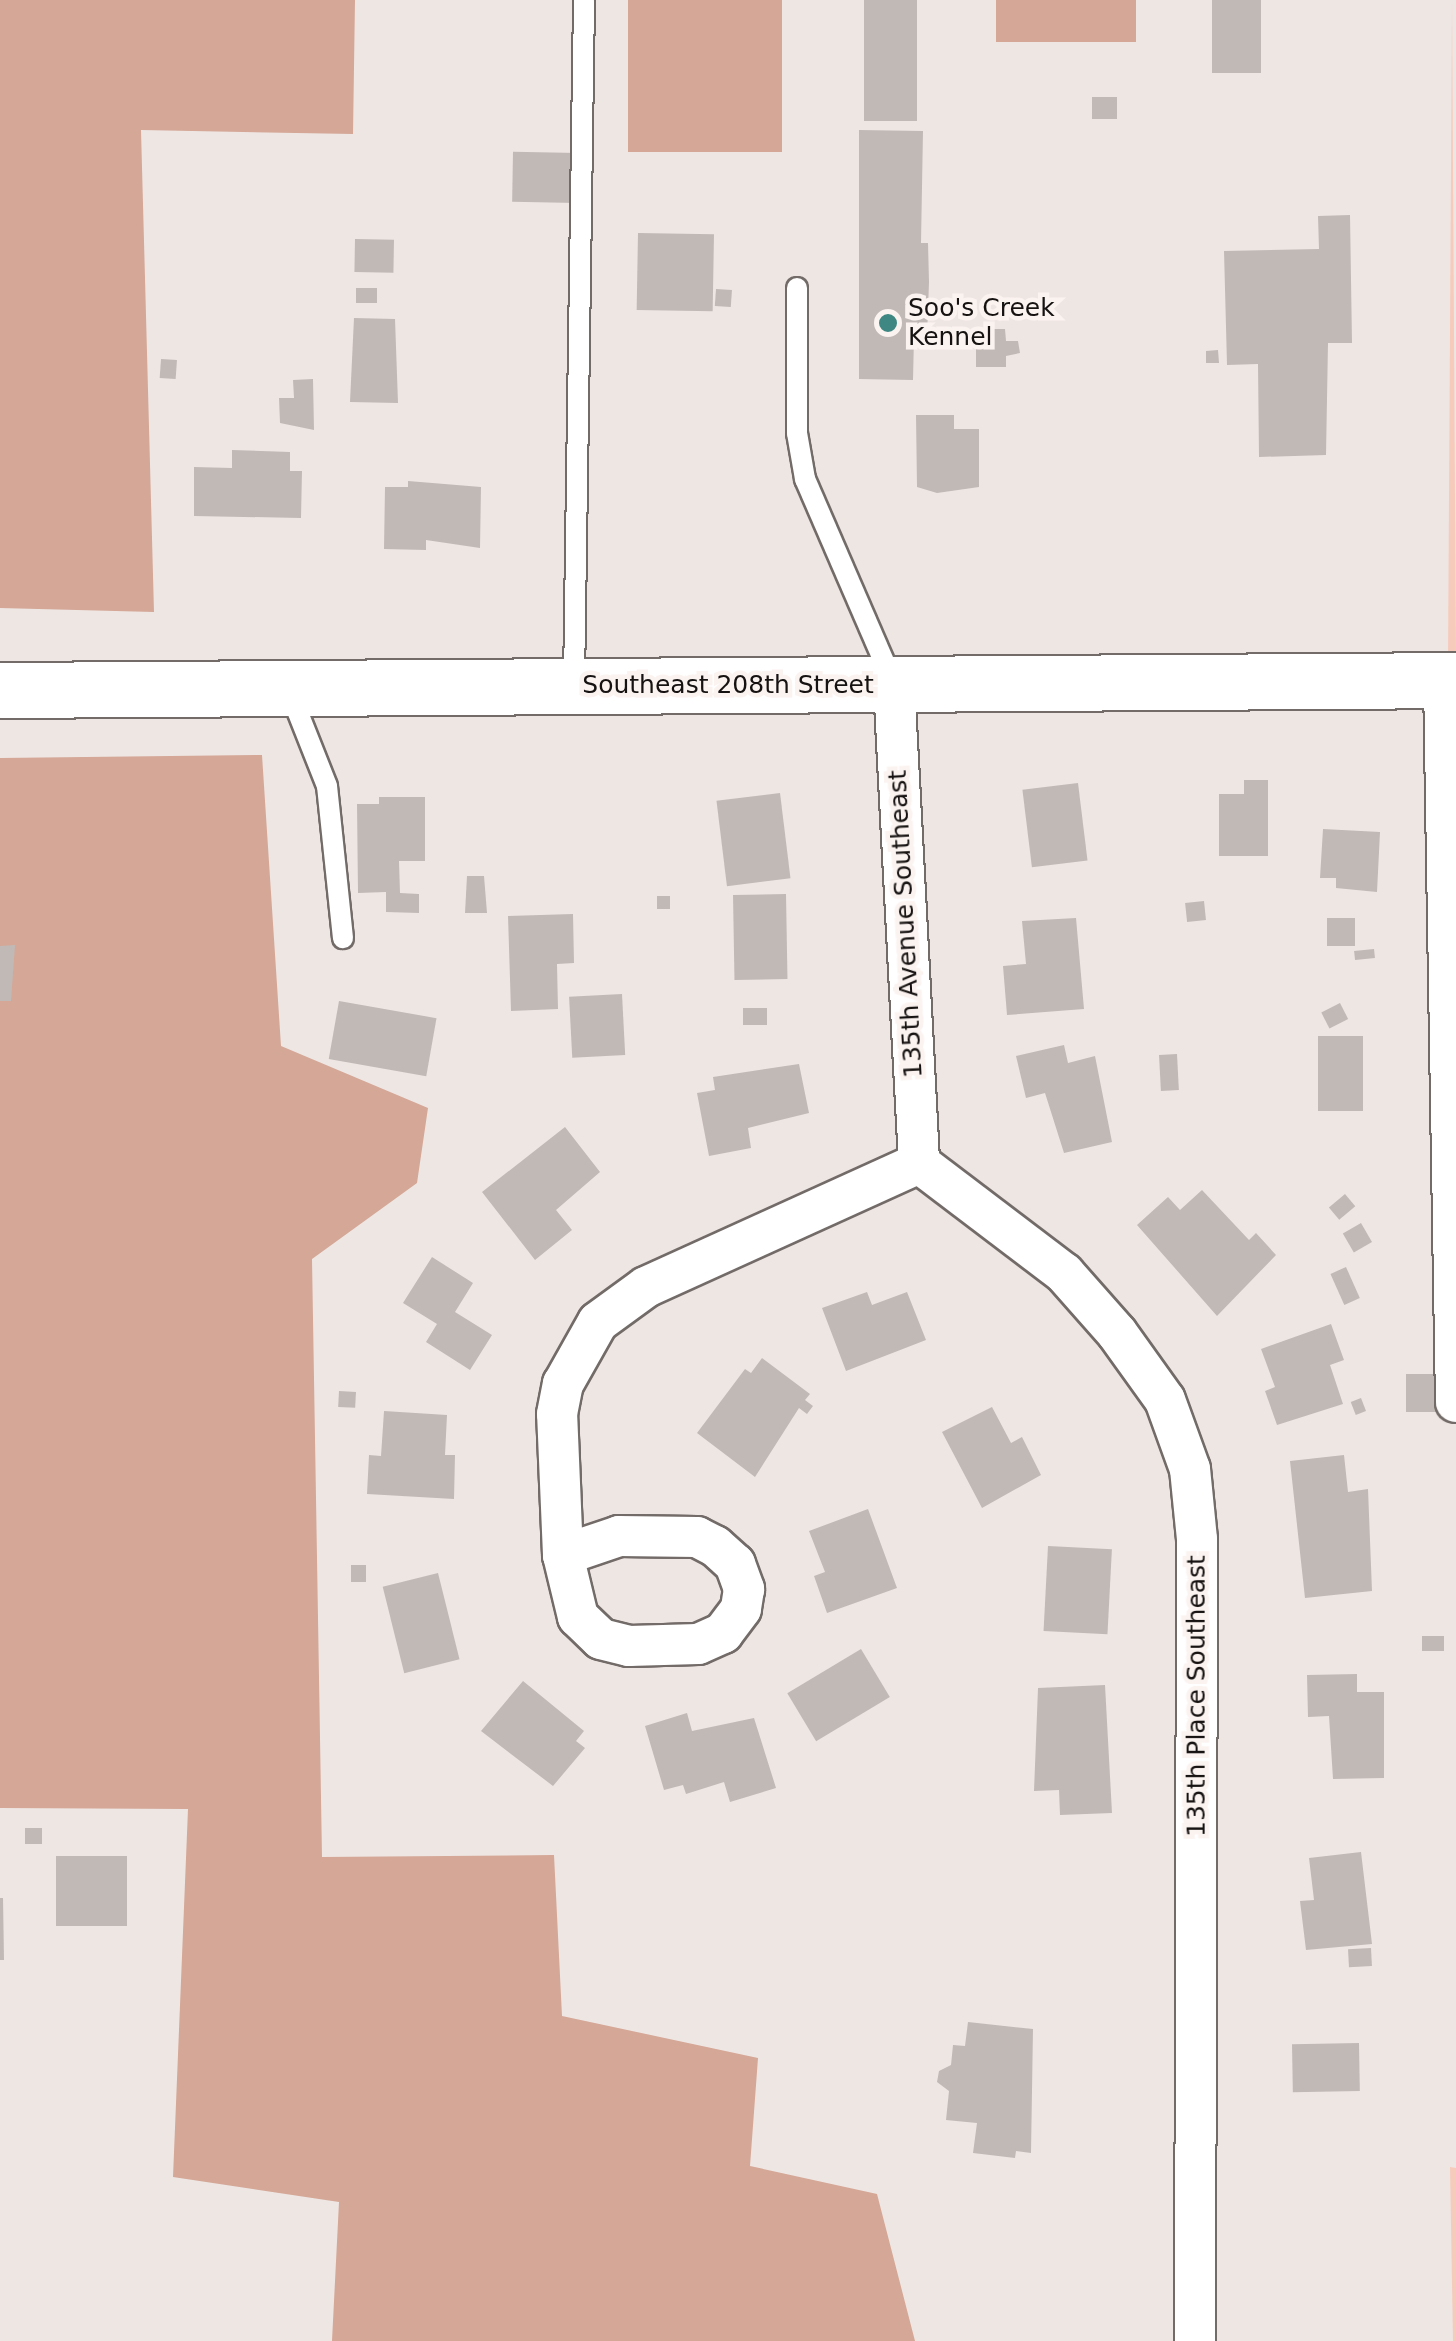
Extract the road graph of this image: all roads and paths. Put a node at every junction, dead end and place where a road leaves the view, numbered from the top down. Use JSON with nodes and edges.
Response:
{"nodes":[{"id":1,"x":584,"y":0,"type":"edge"},
{"id":2,"x":797,"y":288,"type":"dead end"},
{"id":3,"x":1450,"y":680,"type":"edge"},
{"id":4,"x":894,"y":684,"type":"junction"},
{"id":5,"x":574,"y":686,"type":"junction"},
{"id":6,"x":288,"y":688,"type":"junction"},
{"id":7,"x":0,"y":690,"type":"edge"},
{"id":8,"x":344,"y":938,"type":"dead end"},
{"id":9,"x":1454,"y":1138,"type":"edge"},
{"id":10,"x":919,"y":1163,"type":"junction"},
{"id":11,"x":1456,"y":1402,"type":"edge"},
{"id":12,"x":563,"y":1555,"type":"dead end"},
{"id":13,"x":1195,"y":2341,"type":"edge"}],
"edges":[{"from":1,"to":5,"type":"lane"},
{"from":2,"to":4,"type":"lane"},
{"from":3,"to":4,"type":"street","name":"Southeast 208th Street"},
{"from":3,"to":9,"type":"street"},
{"from":4,"to":5,"type":"street","name":"Southeast 208th Street"},
{"from":4,"to":10,"type":"street","name":"135th Avenue Southeast"},
{"from":5,"to":6,"type":"street","name":"Southeast 208th Street"},
{"from":6,"to":7,"type":"street","name":"Southeast 208th Street"},
{"from":6,"to":8,"type":"lane"},
{"from":9,"to":11,"type":"street"},
{"from":10,"to":12,"type":"street"},
{"from":10,"to":13,"type":"street","name":"135th Place Southeast"}]}
